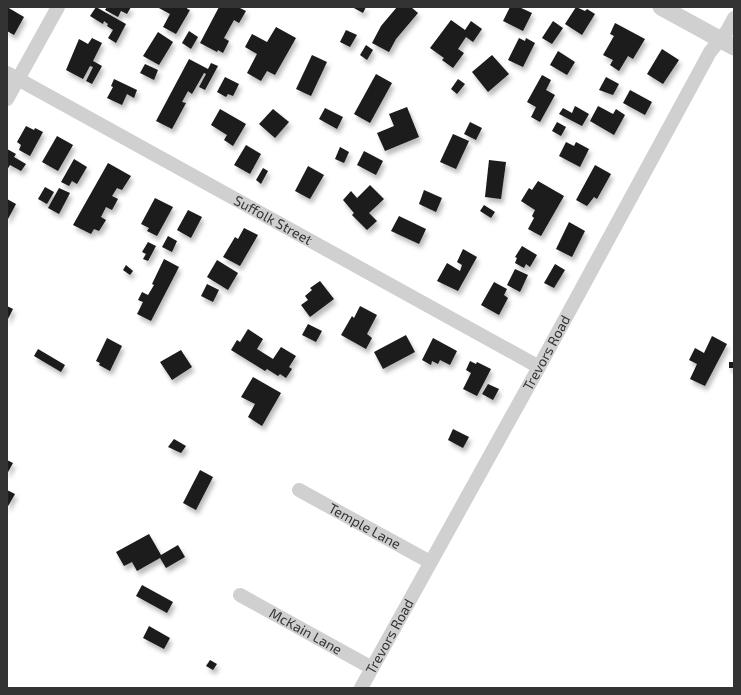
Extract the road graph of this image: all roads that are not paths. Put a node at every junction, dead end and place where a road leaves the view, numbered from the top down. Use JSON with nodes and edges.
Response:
{"nodes":[{"id":1,"x":58,"y":7,"type":"edge"},
{"id":2,"x":661,"y":7,"type":"edge"},
{"id":3,"x":734,"y":18,"type":"edge"},
{"id":4,"x":727,"y":43,"type":"edge"},
{"id":5,"x":13,"y":76,"type":"edge"},
{"id":6,"x":7,"y":100,"type":"edge"},
{"id":7,"x":539,"y":367,"type":"junction"},
{"id":8,"x":299,"y":490,"type":"dead end"},
{"id":9,"x":430,"y":562,"type":"junction"},
{"id":10,"x":240,"y":595,"type":"dead end"},
{"id":11,"x":372,"y":668,"type":"junction"},
{"id":12,"x":361,"y":688,"type":"edge"}],
"edges":[{"from":1,"to":5,"type":"street"},
{"from":2,"to":4,"type":"street"},
{"from":3,"to":4,"type":"street","name":"Trevors Road"},
{"from":4,"to":7,"type":"street","name":"Trevors Road"},
{"from":5,"to":6,"type":"street"},
{"from":5,"to":7,"type":"street","name":"Suffolk Street"},
{"from":7,"to":9,"type":"street","name":"Trevors Road"},
{"from":8,"to":9,"type":"street","name":"Temple Lane"},
{"from":9,"to":11,"type":"street","name":"Trevors Road"},
{"from":10,"to":11,"type":"street","name":"McKain Lane"},
{"from":11,"to":12,"type":"street","name":"Trevors Road"}]}
